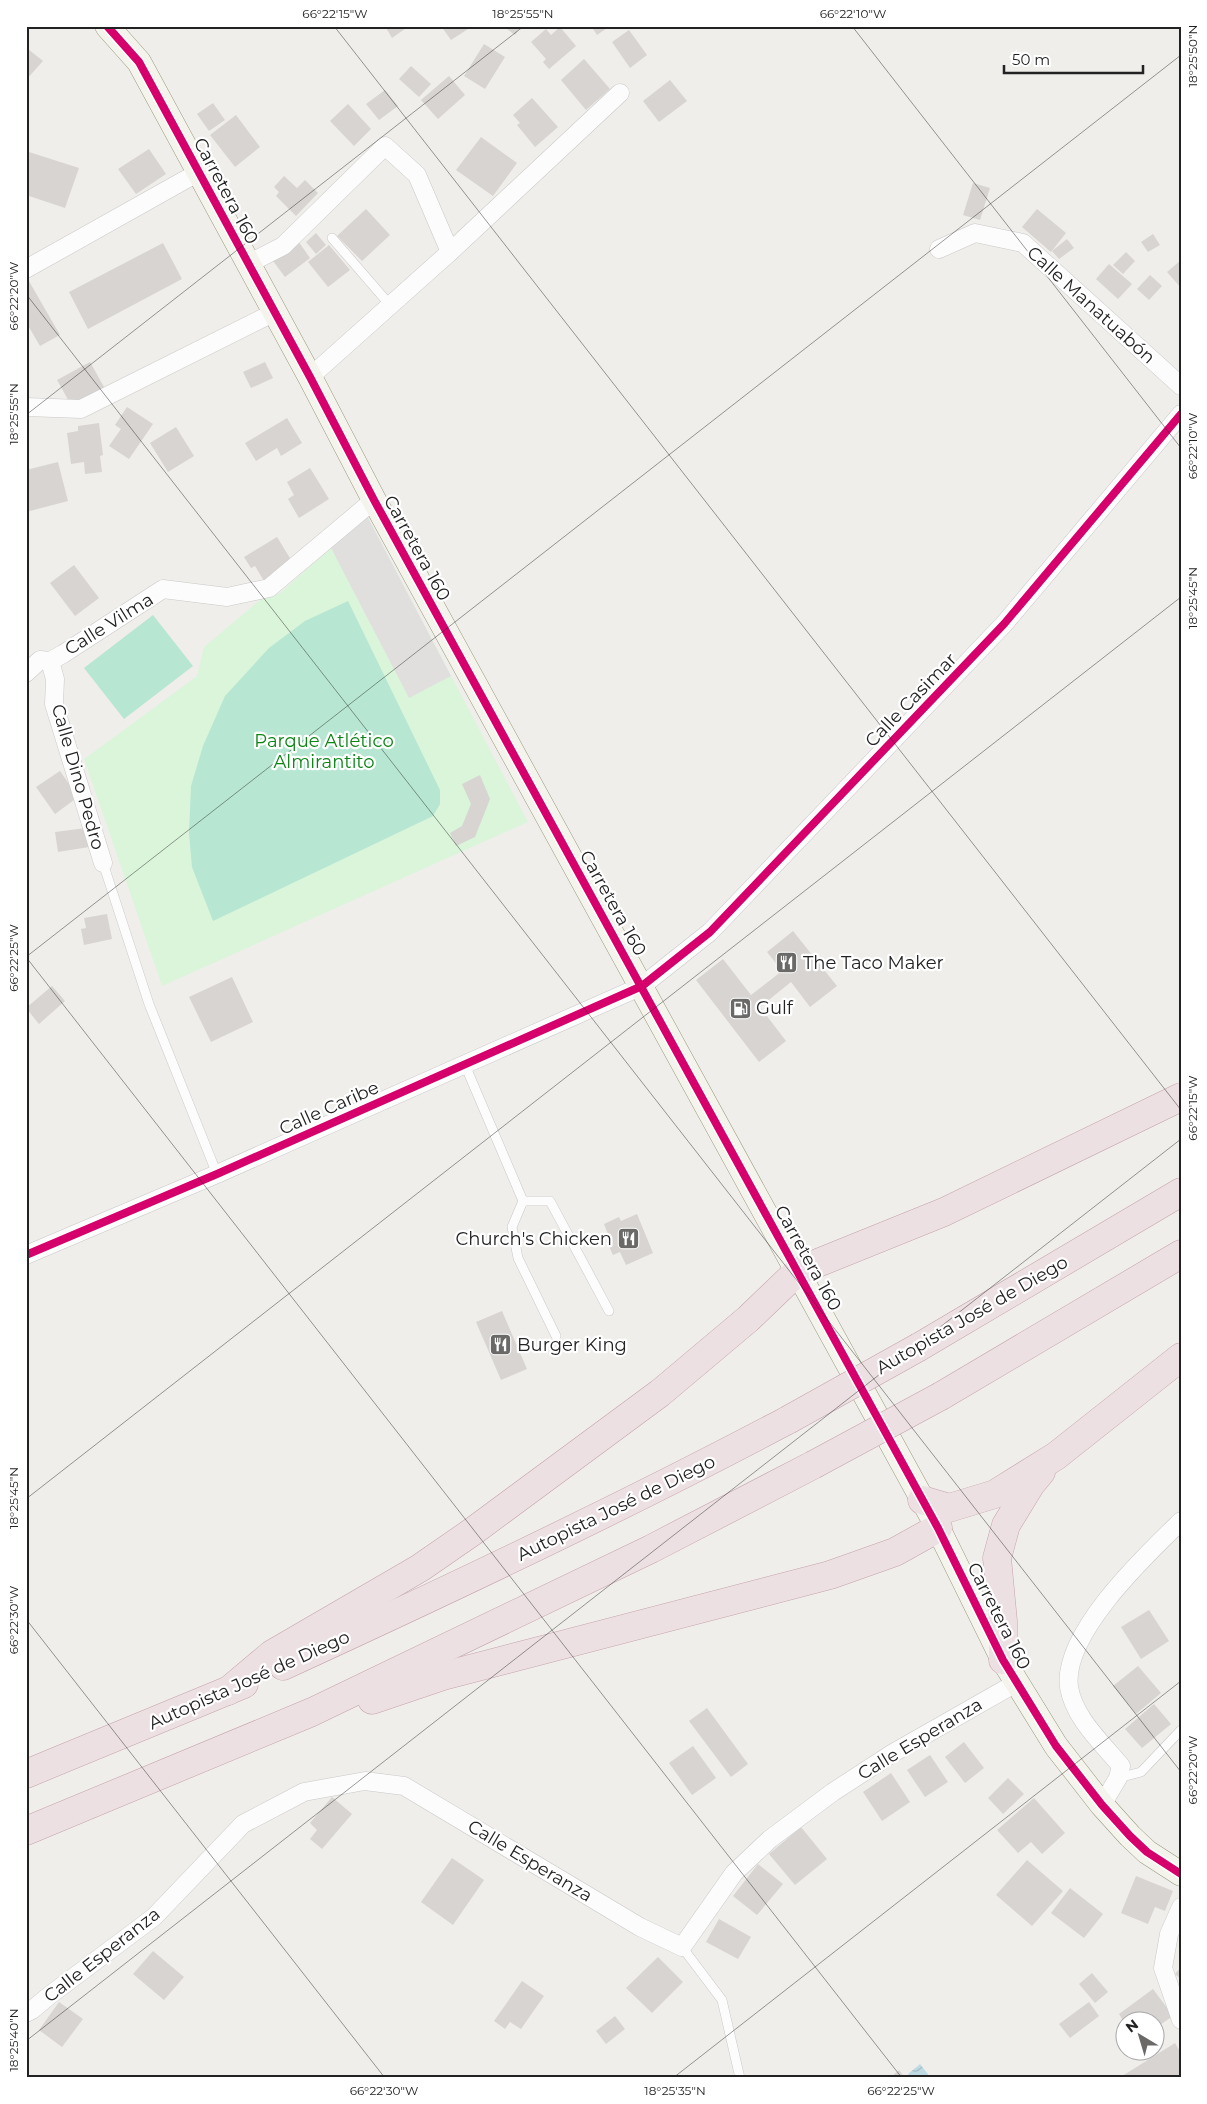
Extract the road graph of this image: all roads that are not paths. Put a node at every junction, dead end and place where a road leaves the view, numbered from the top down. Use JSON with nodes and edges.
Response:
{"nodes":[{"id":1,"x":107,"y":26,"type":"edge"},
{"id":2,"x":620,"y":93,"type":"dead end"},
{"id":3,"x":199,"y":172,"type":"junction"},
{"id":4,"x":332,"y":238,"type":"dead end"},
{"id":5,"x":939,"y":249,"type":"dead end"},
{"id":6,"x":450,"y":252,"type":"junction"},
{"id":7,"x":248,"y":264,"type":"junction"},
{"id":8,"x":26,"y":268,"type":"edge"},
{"id":9,"x":390,"y":305,"type":"junction"},
{"id":10,"x":274,"y":313,"type":"junction"},
{"id":11,"x":310,"y":377,"type":"junction"},
{"id":12,"x":1181,"y":386,"type":"edge"},
{"id":13,"x":26,"y":406,"type":"edge"},
{"id":14,"x":1181,"y":414,"type":"edge"},
{"id":15,"x":374,"y":500,"type":"junction"},
{"id":16,"x":50,"y":661,"type":"junction"},
{"id":17,"x":28,"y":669,"type":"edge"},
{"id":18,"x":103,"y":863,"type":"joint"},
{"id":19,"x":642,"y":986,"type":"junction"},
{"id":20,"x":466,"y":1065,"type":"junction"},
{"id":21,"x":1181,"y":1097,"type":"edge"},
{"id":22,"x":217,"y":1174,"type":"junction"},
{"id":23,"x":1181,"y":1192,"type":"edge"},
{"id":24,"x":523,"y":1201,"type":"junction"},
{"id":25,"x":1181,"y":1254,"type":"edge"},
{"id":26,"x":26,"y":1255,"type":"edge"},
{"id":27,"x":798,"y":1271,"type":"junction"},
{"id":28,"x":608,"y":1311,"type":"dead end"},
{"id":29,"x":556,"y":1336,"type":"dead end"},
{"id":30,"x":1181,"y":1357,"type":"edge"},
{"id":31,"x":1056,"y":1456,"type":"junction"},
{"id":32,"x":922,"y":1500,"type":"junction"},
{"id":33,"x":1181,"y":1521,"type":"edge"},
{"id":34,"x":938,"y":1528,"type":"junction"},
{"id":35,"x":1009,"y":1672,"type":"junction"},
{"id":36,"x":228,"y":1691,"type":"junction"},
{"id":37,"x":312,"y":1712,"type":"junction"},
{"id":38,"x":1181,"y":1730,"type":"edge"},
{"id":39,"x":26,"y":1774,"type":"edge"},
{"id":40,"x":1118,"y":1778,"type":"junction"},
{"id":41,"x":1102,"y":1805,"type":"junction"},
{"id":42,"x":26,"y":1831,"type":"edge"},
{"id":43,"x":1181,"y":1874,"type":"edge"},
{"id":44,"x":1181,"y":1908,"type":"edge"},
{"id":45,"x":682,"y":1947,"type":"junction"},
{"id":46,"x":26,"y":2012,"type":"edge"},
{"id":47,"x":1181,"y":2020,"type":"edge"},
{"id":48,"x":740,"y":2078,"type":"edge"}],
"edges":[{"from":1,"to":3,"type":"street","name":"Carretera 160"},
{"from":2,"to":6,"type":"street"},
{"from":3,"to":7,"type":"street","name":"Carretera 160"},
{"from":3,"to":8,"type":"street"},
{"from":4,"to":9,"type":"lane"},
{"from":5,"to":12,"type":"street","name":"Calle Manatuabón"},
{"from":6,"to":7,"type":"street"},
{"from":6,"to":9,"type":"street"},
{"from":7,"to":10,"type":"street","name":"Carretera 160"},
{"from":9,"to":11,"type":"street"},
{"from":10,"to":11,"type":"street","name":"Carretera 160"},
{"from":10,"to":13,"type":"street"},
{"from":11,"to":15,"type":"street","name":"Carretera 160"},
{"from":14,"to":19,"type":"street","name":"Calle Casimar"},
{"from":15,"to":16,"type":"street","name":"Calle Vilma"},
{"from":15,"to":19,"type":"street","name":"Carretera 160"},
{"from":16,"to":17,"type":"street","name":"Calle Vilma"},
{"from":16,"to":18,"type":"street","name":"Calle Dino Pedro"},
{"from":18,"to":22,"type":"lane"},
{"from":19,"to":20,"type":"street","name":"Calle Caribe"},
{"from":19,"to":27,"type":"street","name":"Carretera 160"},
{"from":20,"to":22,"type":"street","name":"Calle Caribe"},
{"from":20,"to":24,"type":"lane"},
{"from":21,"to":27,"type":"highway"},
{"from":22,"to":26,"type":"street","name":"Calle Caribe"},
{"from":23,"to":36,"type":"highway","name":"Autopista José de Diego","bridge":true},
{"from":24,"to":28,"type":"lane"},
{"from":24,"to":29,"type":"lane"},
{"from":25,"to":37,"type":"highway","bridge":true},
{"from":27,"to":32,"type":"street","name":"Carretera 160"},
{"from":27,"to":36,"type":"highway"},
{"from":30,"to":31,"type":"highway"},
{"from":31,"to":32,"type":"highway"},
{"from":31,"to":35,"type":"highway"},
{"from":32,"to":34,"type":"street","name":"Carretera 160"},
{"from":33,"to":40,"type":"street"},
{"from":34,"to":35,"type":"street","name":"Carretera 160"},
{"from":34,"to":37,"type":"highway"},
{"from":35,"to":41,"type":"street","name":"Carretera 160"},
{"from":35,"to":45,"type":"street","name":"Calle Esperanza"},
{"from":36,"to":39,"type":"highway","name":"Autopista José de Diego"},
{"from":37,"to":42,"type":"highway"},
{"from":38,"to":40,"type":"lane"},
{"from":40,"to":41,"type":"street"},
{"from":41,"to":43,"type":"street","name":"Carretera 160"},
{"from":44,"to":47,"type":"street"},
{"from":45,"to":46,"type":"street","name":"Calle Esperanza"},
{"from":45,"to":48,"type":"lane"}]}
